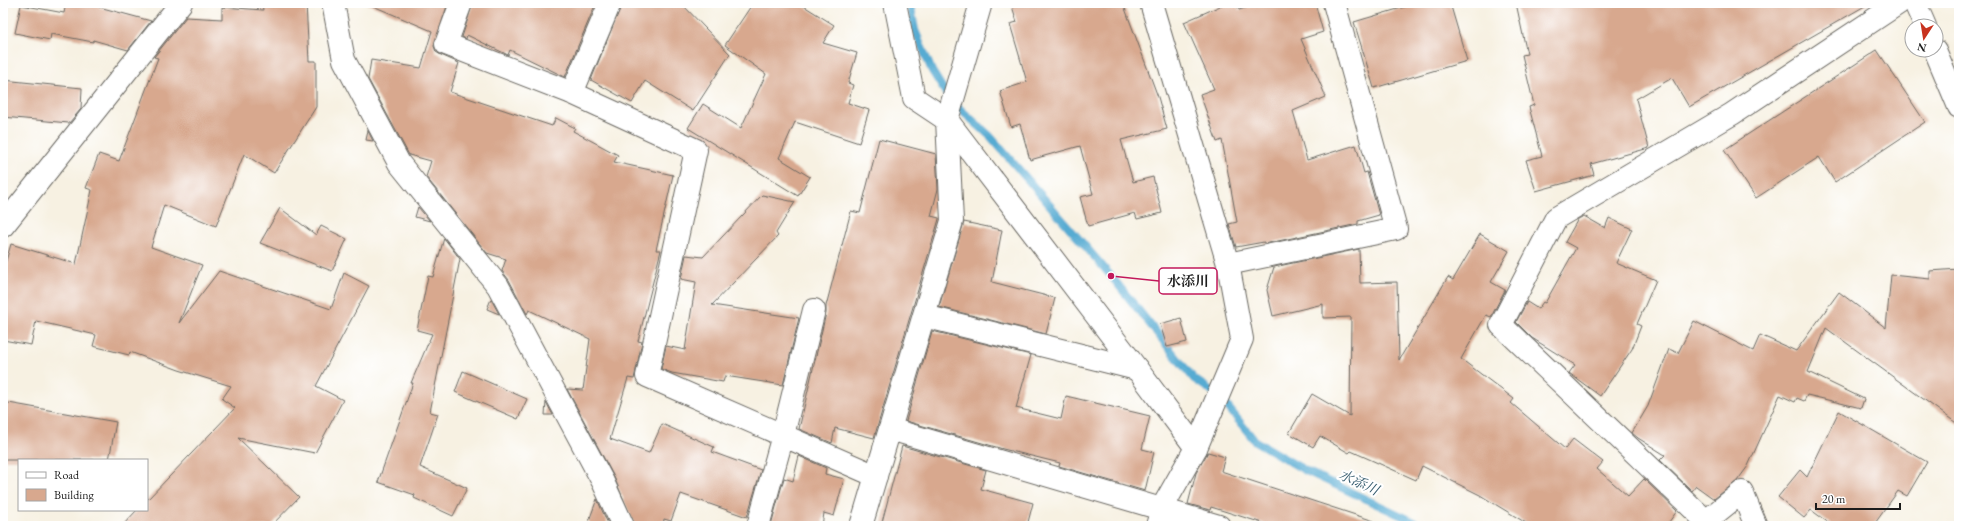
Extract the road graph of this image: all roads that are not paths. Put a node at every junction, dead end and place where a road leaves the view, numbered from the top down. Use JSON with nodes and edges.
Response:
{"nodes":[{"id":1,"x":181,"y":3,"type":"edge"},
{"id":2,"x":333,"y":3,"type":"edge"},
{"id":3,"x":461,"y":3,"type":"edge"},
{"id":4,"x":610,"y":3,"type":"edge"},
{"id":5,"x":895,"y":3,"type":"edge"},
{"id":6,"x":981,"y":3,"type":"edge"},
{"id":7,"x":1151,"y":3,"type":"edge"},
{"id":8,"x":1334,"y":3,"type":"edge"},
{"id":9,"x":1899,"y":3,"type":"edge"},
{"id":10,"x":1915,"y":3,"type":"edge"},
{"id":11,"x":1922,"y":18,"type":"edge"},
{"id":12,"x":1938,"y":58,"type":"edge"},
{"id":13,"x":572,"y":93,"type":"junction"},
{"id":14,"x":1959,"y":107,"type":"edge"},
{"id":15,"x":947,"y":120,"type":"junction"},
{"id":16,"x":3,"y":226,"type":"edge"},
{"id":17,"x":1228,"y":264,"type":"junction"},
{"id":18,"x":814,"y":310,"type":"dead end"},
{"id":19,"x":924,"y":316,"type":"junction"},
{"id":20,"x":1137,"y":369,"type":"junction"},
{"id":21,"x":890,"y":429,"type":"junction"},
{"id":22,"x":783,"y":436,"type":"junction"},
{"id":23,"x":1196,"y":448,"type":"junction"},
{"id":24,"x":876,"y":476,"type":"junction"},
{"id":25,"x":1159,"y":517,"type":"edge"},
{"id":26,"x":623,"y":526,"type":"edge"},
{"id":27,"x":758,"y":526,"type":"edge"},
{"id":28,"x":861,"y":526,"type":"edge"},
{"id":29,"x":1219,"y":526,"type":"edge"},
{"id":30,"x":1756,"y":526,"type":"edge"}],
"edges":[{"from":1,"to":16,"type":"street"},
{"from":2,"to":26,"type":"street"},
{"from":3,"to":13,"type":"street"},
{"from":4,"to":13,"type":"street"},
{"from":5,"to":15,"type":"street"},
{"from":6,"to":15,"type":"street"},
{"from":7,"to":17,"type":"street"},
{"from":8,"to":17,"type":"street"},
{"from":9,"to":30,"type":"street"},
{"from":10,"to":11,"type":"street"},
{"from":12,"to":14,"type":"street"},
{"from":13,"to":22,"type":"street"},
{"from":15,"to":19,"type":"street"},
{"from":15,"to":20,"type":"street"},
{"from":17,"to":23,"type":"street"},
{"from":18,"to":22,"type":"street"},
{"from":19,"to":20,"type":"street"},
{"from":19,"to":21,"type":"street"},
{"from":20,"to":23,"type":"street"},
{"from":21,"to":24,"type":"street"},
{"from":21,"to":25,"type":"street"},
{"from":22,"to":24,"type":"street"},
{"from":22,"to":27,"type":"street"},
{"from":23,"to":25,"type":"street"},
{"from":24,"to":28,"type":"street"},
{"from":25,"to":29,"type":"street"}]}
